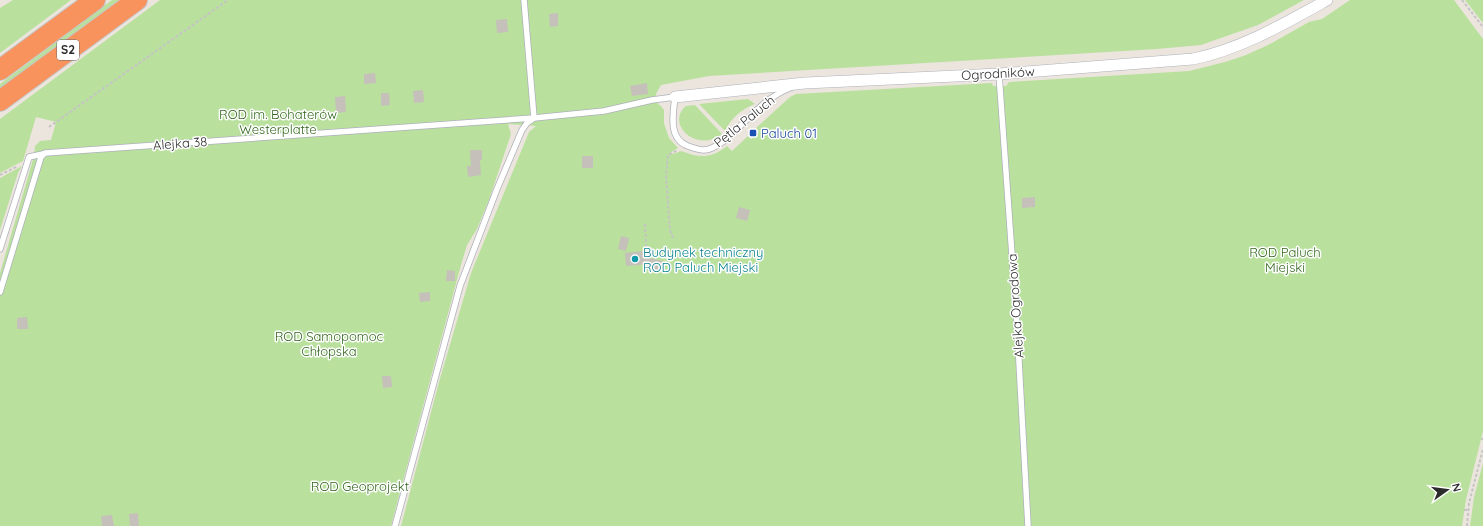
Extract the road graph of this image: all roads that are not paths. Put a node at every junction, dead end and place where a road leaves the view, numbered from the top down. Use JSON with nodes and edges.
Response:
{"nodes":[{"id":1,"x":95,"y":0,"type":"edge"},
{"id":2,"x":137,"y":0,"type":"edge"},
{"id":3,"x":524,"y":0,"type":"edge"},
{"id":4,"x":1327,"y":0,"type":"edge"},
{"id":5,"x":0,"y":70,"type":"edge"},
{"id":6,"x":999,"y":74,"type":"junction"},
{"id":7,"x":805,"y":83,"type":"junction"},
{"id":8,"x":674,"y":97,"type":"junction"},
{"id":9,"x":656,"y":99,"type":"joint"},
{"id":10,"x":0,"y":101,"type":"edge"},
{"id":11,"x":534,"y":118,"type":"junction"},
{"id":12,"x":43,"y":154,"type":"junction"},
{"id":13,"x":0,"y":249,"type":"edge"},
{"id":14,"x":0,"y":292,"type":"edge"},
{"id":15,"x":395,"y":526,"type":"edge"},
{"id":16,"x":1028,"y":526,"type":"edge"}],
"edges":[{"from":1,"to":5,"type":"highway","number":"S2"},
{"from":2,"to":10,"type":"highway","number":"S2"},
{"from":3,"to":11,"type":"lane"},
{"from":4,"to":6,"type":"street","name":"Ogrodników"},
{"from":6,"to":7,"type":"street","name":"Ogrodników"},
{"from":6,"to":16,"type":"lane","name":"Alejka Ogrodowa"},
{"from":7,"to":8,"type":"street","name":"Ogrodników"},
{"from":7,"to":8,"type":"lane","name":"Pętla Paluch"},
{"from":8,"to":9,"type":"lane","name":"Ogrodników"},
{"from":9,"to":11,"type":"lane","name":"Alejka 38"},
{"from":11,"to":12,"type":"lane","name":"Alejka 38"},
{"from":11,"to":15,"type":"lane"},
{"from":12,"to":13,"type":"lane","name":"Alejka 38"},
{"from":12,"to":14,"type":"lane"}]}
